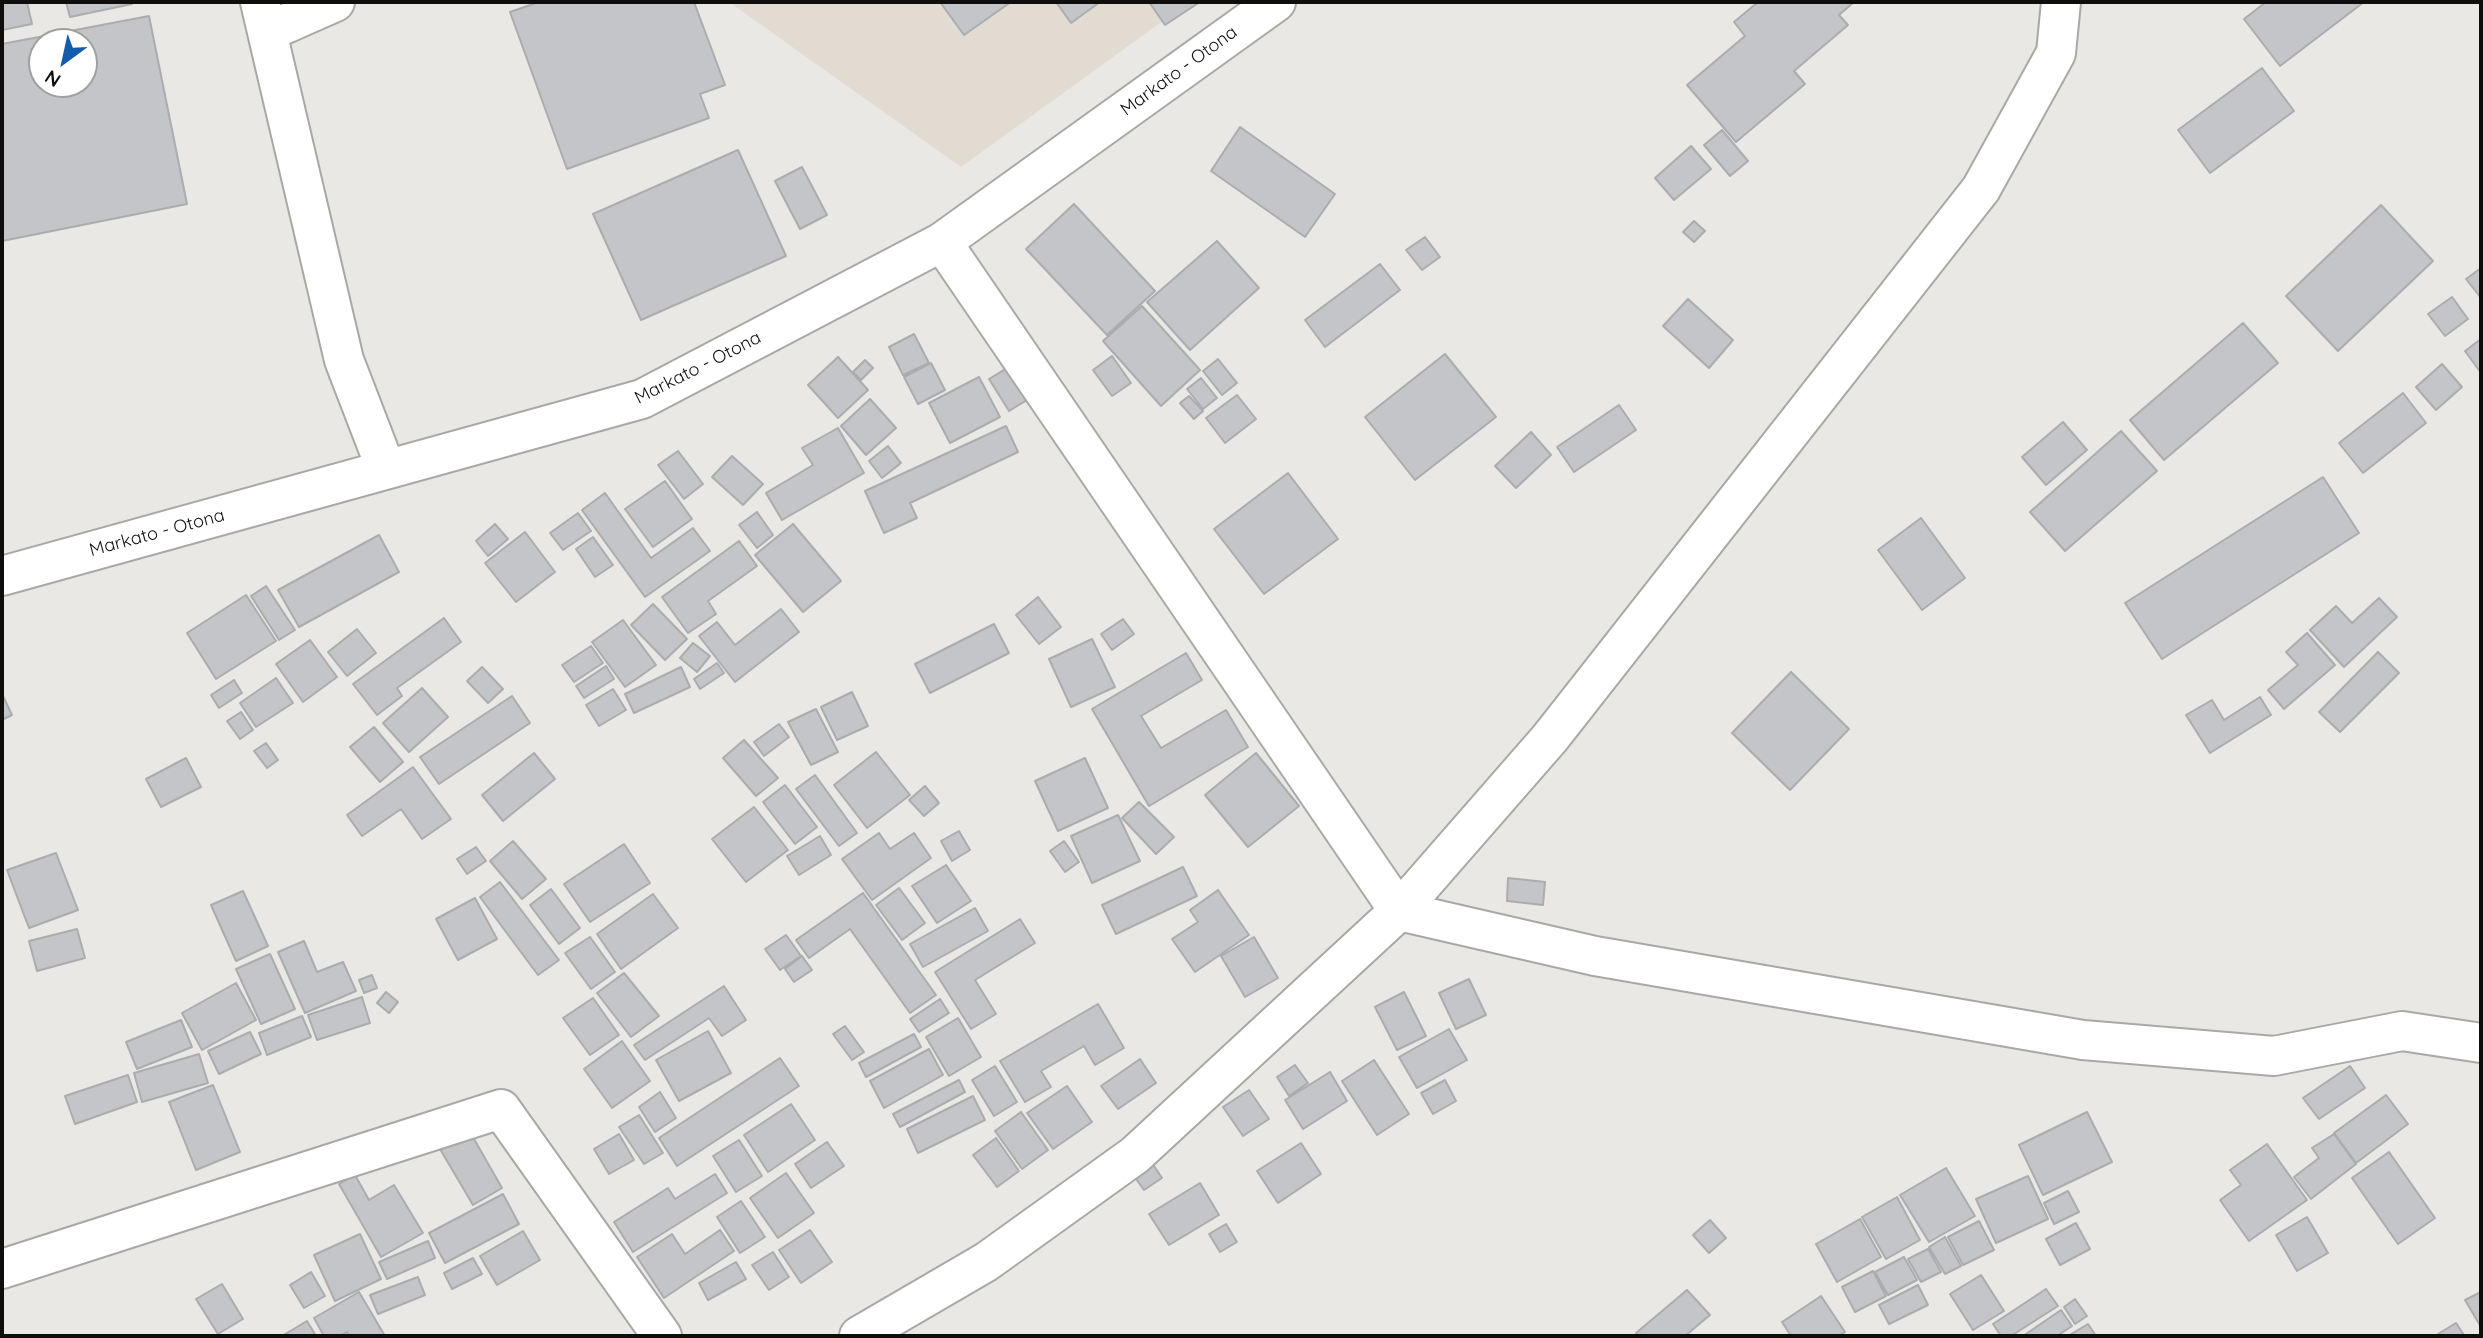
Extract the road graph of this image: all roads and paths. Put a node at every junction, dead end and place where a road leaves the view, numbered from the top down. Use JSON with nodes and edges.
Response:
{"nodes":[{"id":1,"x":335,"y":2,"type":"edge"},
{"id":2,"x":1276,"y":2,"type":"edge"},
{"id":3,"x":2061,"y":2,"type":"edge"},
{"id":4,"x":263,"y":17,"type":"edge"},
{"id":5,"x":942,"y":242,"type":"junction"},
{"id":6,"x":386,"y":470,"type":"junction"},
{"id":7,"x":2,"y":576,"type":"edge"},
{"id":8,"x":1399,"y":911,"type":"junction"},
{"id":9,"x":2481,"y":1043,"type":"edge"},
{"id":10,"x":2,"y":1269,"type":"edge"},
{"id":11,"x":662,"y":1336,"type":"edge"},
{"id":12,"x":859,"y":1336,"type":"edge"}],
"edges":[{"from":1,"to":4,"type":"street"},
{"from":2,"to":5,"type":"street","name":"Markato - Otona"},
{"from":3,"to":8,"type":"street"},
{"from":4,"to":6,"type":"street"},
{"from":5,"to":6,"type":"street","name":"Markato - Otona"},
{"from":5,"to":8,"type":"street"},
{"from":6,"to":7,"type":"street","name":"Markato - Otona"},
{"from":8,"to":9,"type":"street"},
{"from":8,"to":12,"type":"street"},
{"from":10,"to":11,"type":"street"}]}
